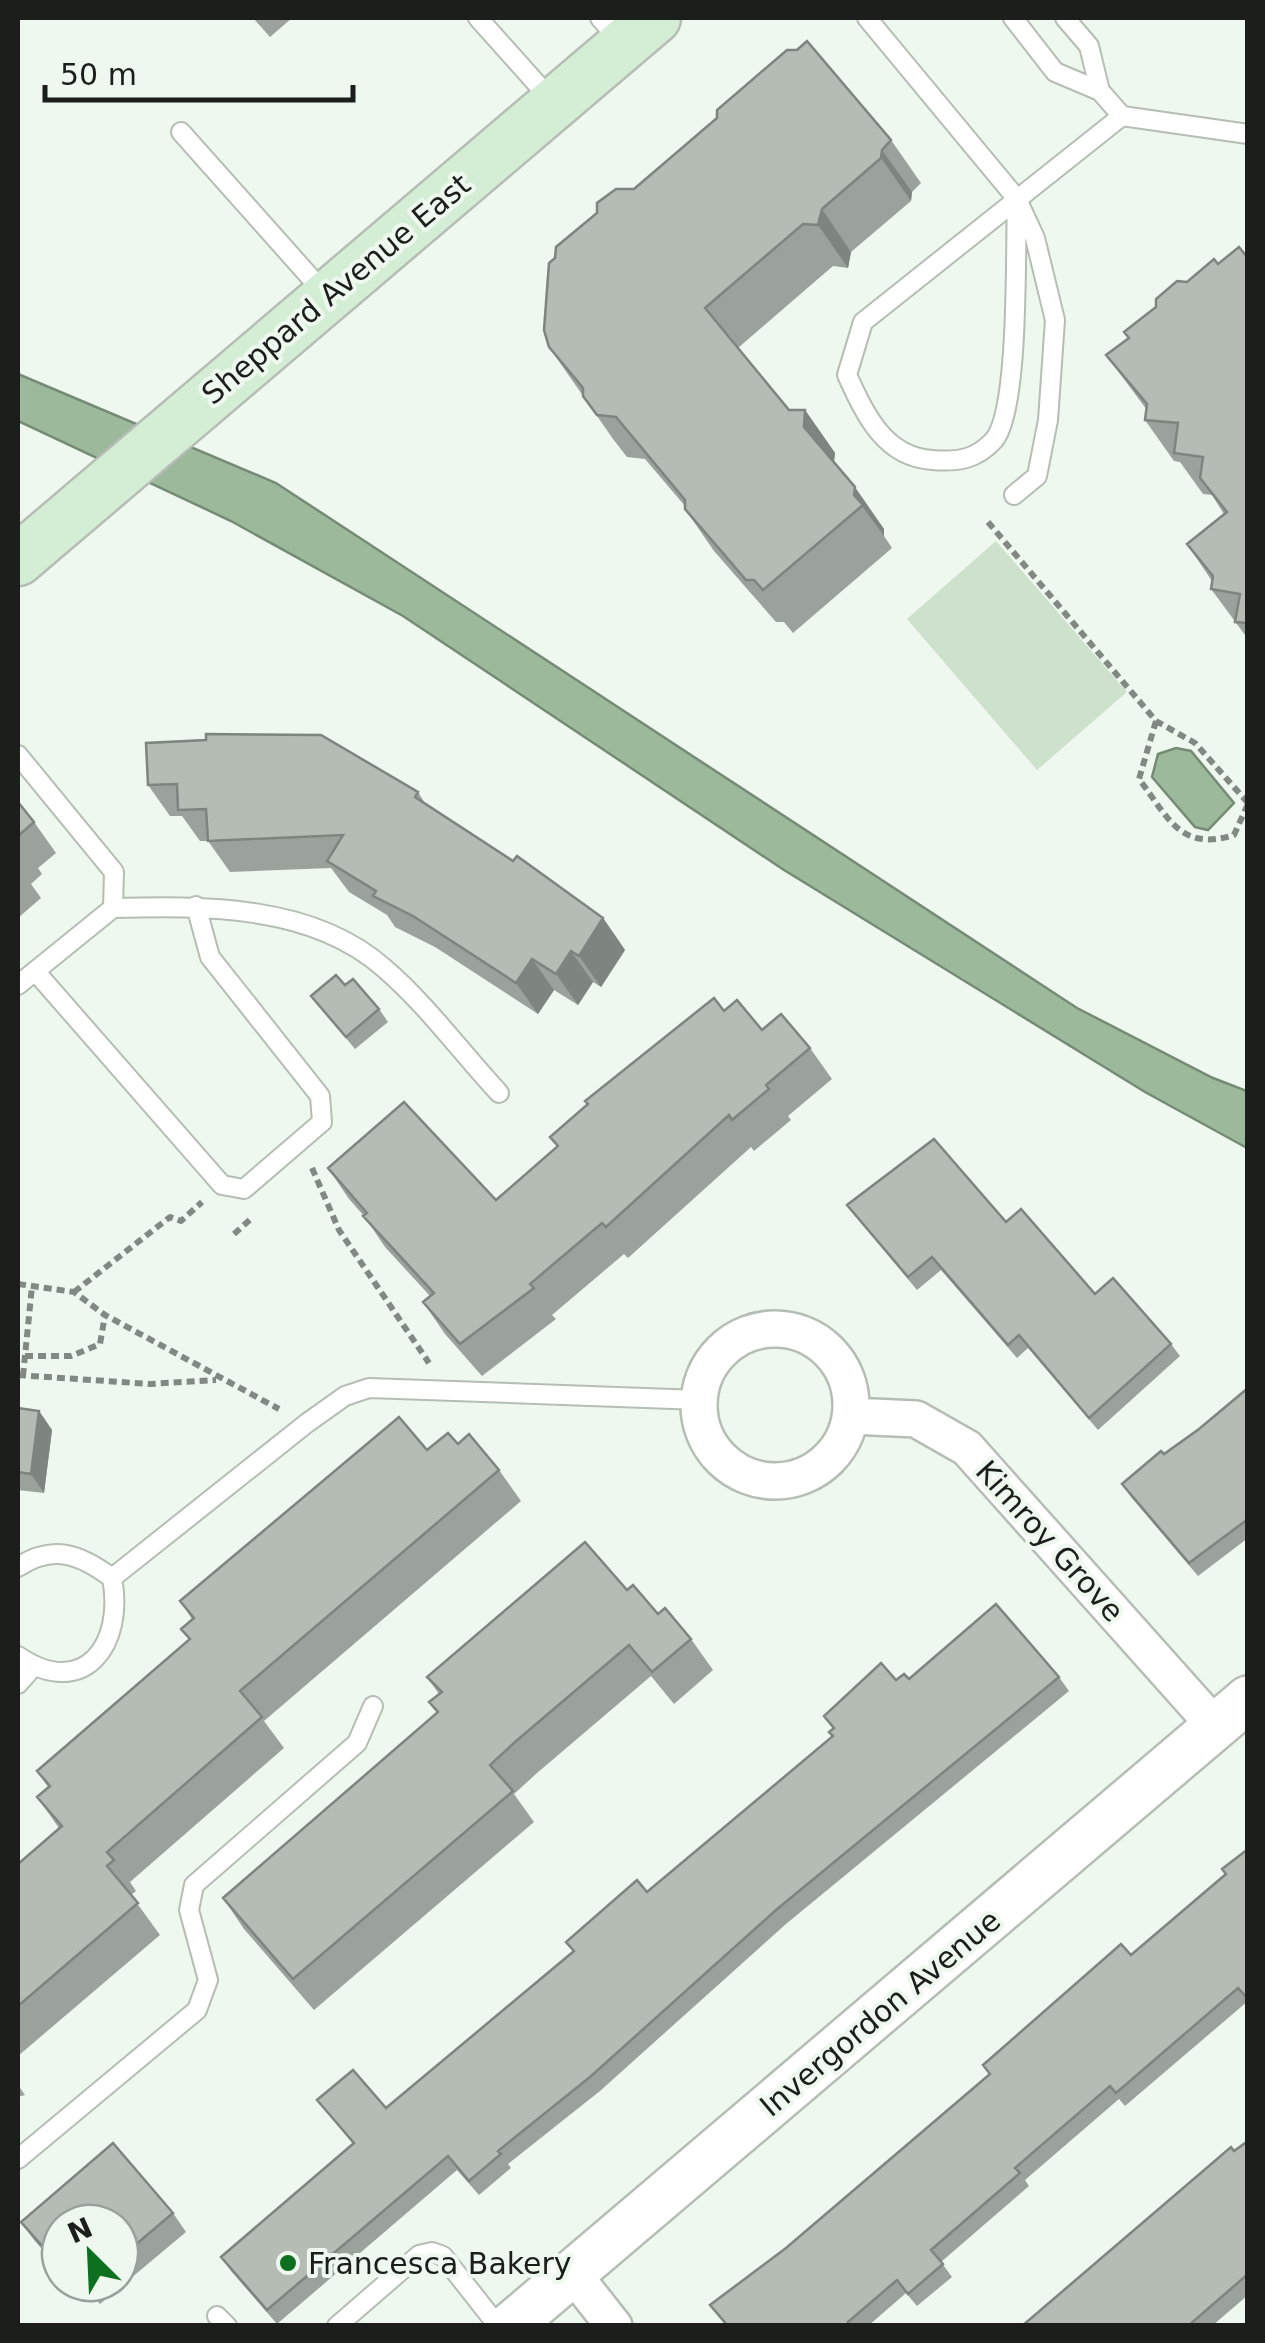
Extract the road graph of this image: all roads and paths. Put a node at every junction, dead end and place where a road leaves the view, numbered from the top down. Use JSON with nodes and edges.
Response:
{"nodes":[{"id":1,"x":478,"y":18,"type":"edge"},
{"id":2,"x":867,"y":18,"type":"edge"},
{"id":3,"x":1012,"y":18,"type":"edge"},
{"id":4,"x":1065,"y":18,"type":"edge"},
{"id":5,"x":626,"y":26,"type":"edge"},
{"id":6,"x":1100,"y":90,"type":"junction"},
{"id":7,"x":554,"y":104,"type":"junction"},
{"id":8,"x":1122,"y":116,"type":"junction"},
{"id":9,"x":181,"y":132,"type":"dead end"},
{"id":10,"x":1248,"y":134,"type":"edge"},
{"id":11,"x":1017,"y":199,"type":"junction"},
{"id":12,"x":328,"y":296,"type":"junction"},
{"id":13,"x":1014,"y":495,"type":"dead end"},
{"id":14,"x":988,"y":522,"type":"dead end"},
{"id":15,"x":18,"y":560,"type":"edge"},
{"id":16,"x":1156,"y":722,"type":"junction"},
{"id":17,"x":18,"y":755,"type":"edge"},
{"id":18,"x":1248,"y":804,"type":"edge"},
{"id":19,"x":196,"y":906,"type":"junction"},
{"id":20,"x":113,"y":908,"type":"junction"},
{"id":21,"x":35,"y":971,"type":"junction"},
{"id":22,"x":18,"y":985,"type":"edge"},
{"id":23,"x":498,"y":1093,"type":"dead end"},
{"id":24,"x":312,"y":1166,"type":"dead end"},
{"id":25,"x":222,"y":1185,"type":"junction"},
{"id":26,"x":18,"y":1284,"type":"edge"},
{"id":27,"x":32,"y":1286,"type":"junction"},
{"id":28,"x":74,"y":1292,"type":"junction"},
{"id":29,"x":105,"y":1315,"type":"junction"},
{"id":30,"x":24,"y":1356,"type":"junction"},
{"id":31,"x":20,"y":1375,"type":"edge"},
{"id":32,"x":220,"y":1380,"type":"junction"},
{"id":33,"x":451,"y":1391,"type":"junction"},
{"id":34,"x":700,"y":1400,"type":"junction"},
{"id":35,"x":851,"y":1416,"type":"junction"},
{"id":36,"x":307,"y":1423,"type":"junction"},
{"id":37,"x":18,"y":1567,"type":"edge"},
{"id":38,"x":112,"y":1578,"type":"junction"},
{"id":39,"x":26,"y":1662,"type":"edge"},
{"id":40,"x":18,"y":1684,"type":"edge"},
{"id":41,"x":373,"y":1706,"type":"dead end"},
{"id":42,"x":1231,"y":1712,"type":"edge"},
{"id":43,"x":18,"y":2159,"type":"edge"},
{"id":44,"x":573,"y":2274,"type":"junction"},
{"id":45,"x":337,"y":2326,"type":"edge"},
{"id":46,"x":498,"y":2326,"type":"edge"},
{"id":47,"x":510,"y":2326,"type":"edge"},
{"id":48,"x":614,"y":2326,"type":"edge"}],
"edges":[{"from":1,"to":7,"type":"lane"},
{"from":2,"to":11,"type":"lane"},
{"from":3,"to":6,"type":"lane"},
{"from":4,"to":6,"type":"lane"},
{"from":5,"to":7,"type":"main road","name":"Sheppard Avenue East"},
{"from":6,"to":8,"type":"lane"},
{"from":7,"to":12,"type":"main road","name":"Sheppard Avenue East"},
{"from":8,"to":10,"type":"lane"},
{"from":8,"to":11,"type":"lane"},
{"from":9,"to":12,"type":"lane"},
{"from":11,"to":11,"type":"lane"},
{"from":11,"to":13,"type":"lane"},
{"from":12,"to":15,"type":"main road","name":"Sheppard Avenue East"},
{"from":14,"to":16,"type":"path"},
{"from":16,"to":18,"type":"path"},
{"from":16,"to":18,"type":"path"},
{"from":17,"to":20,"type":"lane"},
{"from":19,"to":20,"type":"lane"},
{"from":19,"to":23,"type":"lane"},
{"from":19,"to":25,"type":"lane"},
{"from":20,"to":21,"type":"lane"},
{"from":21,"to":22,"type":"lane"},
{"from":21,"to":25,"type":"lane"},
{"from":24,"to":33,"type":"path"},
{"from":25,"to":28,"type":"path"},
{"from":26,"to":27,"type":"path"},
{"from":27,"to":28,"type":"path"},
{"from":27,"to":30,"type":"path"},
{"from":28,"to":29,"type":"path"},
{"from":29,"to":30,"type":"path"},
{"from":29,"to":32,"type":"path"},
{"from":30,"to":31,"type":"path"},
{"from":31,"to":32,"type":"path"},
{"from":32,"to":36,"type":"path"},
{"from":33,"to":34,"type":"lane"},
{"from":33,"to":36,"type":"lane"},
{"from":34,"to":35,"type":"street"},
{"from":34,"to":35,"type":"street"},
{"from":35,"to":42,"type":"street","name":"Kimroy Grove"},
{"from":36,"to":38,"type":"lane"},
{"from":37,"to":38,"type":"lane"},
{"from":38,"to":39,"type":"lane"},
{"from":39,"to":40,"type":"lane"},
{"from":41,"to":43,"type":"lane"},
{"from":42,"to":44,"type":"street","name":"Invergordon Avenue"},
{"from":44,"to":47,"type":"street","name":"Invergordon Avenue"},
{"from":44,"to":48,"type":"street"},
{"from":45,"to":46,"type":"lane"}]}
